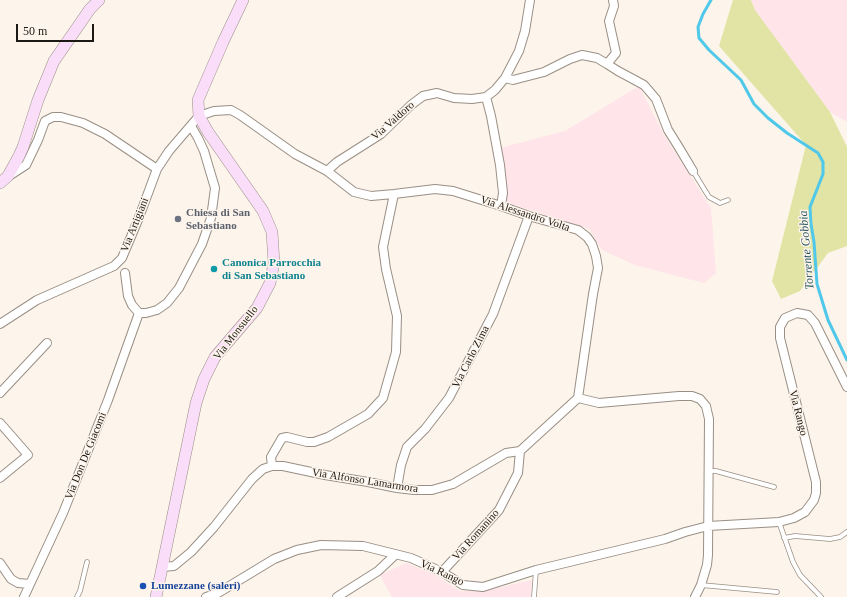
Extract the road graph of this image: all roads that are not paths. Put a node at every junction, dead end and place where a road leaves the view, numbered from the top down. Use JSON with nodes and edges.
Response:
{"nodes":[{"id":1,"x":99,"y":0,"type":"edge"},
{"id":2,"x":243,"y":0,"type":"edge"},
{"id":3,"x":530,"y":0,"type":"edge"},
{"id":4,"x":613,"y":0,"type":"edge"},
{"id":5,"x":607,"y":64,"type":"junction"},
{"id":6,"x":505,"y":78,"type":"junction"},
{"id":7,"x":486,"y":97,"type":"junction"},
{"id":8,"x":199,"y":116,"type":"junction"},
{"id":9,"x":191,"y":126,"type":"junction"},
{"id":10,"x":157,"y":169,"type":"junction"},
{"id":11,"x":327,"y":171,"type":"junction"},
{"id":12,"x":693,"y":171,"type":"joint"},
{"id":13,"x":4,"y":180,"type":"edge"},
{"id":14,"x":394,"y":194,"type":"junction"},
{"id":15,"x":728,"y":200,"type":"dead end"},
{"id":16,"x":501,"y":206,"type":"junction"},
{"id":17,"x":529,"y":216,"type":"junction"},
{"id":18,"x":125,"y":273,"type":"dead end"},
{"id":19,"x":139,"y":313,"type":"junction"},
{"id":20,"x":0,"y":324,"type":"edge"},
{"id":21,"x":47,"y":343,"type":"dead end"},
{"id":22,"x":847,"y":386,"type":"edge"},
{"id":23,"x":0,"y":393,"type":"edge"},
{"id":24,"x":578,"y":398,"type":"junction"},
{"id":25,"x":0,"y":422,"type":"edge"},
{"id":26,"x":520,"y":451,"type":"junction"},
{"id":27,"x":272,"y":466,"type":"junction"},
{"id":28,"x":708,"y":471,"type":"junction"},
{"id":29,"x":0,"y":478,"type":"edge"},
{"id":30,"x":774,"y":487,"type":"dead end"},
{"id":31,"x":397,"y":488,"type":"junction"},
{"id":32,"x":779,"y":522,"type":"junction"},
{"id":33,"x":708,"y":526,"type":"junction"},
{"id":34,"x":847,"y":532,"type":"edge"},
{"id":35,"x":784,"y":538,"type":"junction"},
{"id":36,"x":395,"y":555,"type":"junction"},
{"id":37,"x":87,"y":562,"type":"dead end"},
{"id":38,"x":0,"y":563,"type":"edge"},
{"id":39,"x":162,"y":567,"type":"junction"},
{"id":40,"x":536,"y":570,"type":"junction"},
{"id":41,"x":442,"y":572,"type":"junction"},
{"id":42,"x":30,"y":584,"type":"junction"},
{"id":43,"x":701,"y":585,"type":"junction"},
{"id":44,"x":777,"y":592,"type":"dead end"},
{"id":45,"x":24,"y":597,"type":"edge"},
{"id":46,"x":77,"y":597,"type":"edge"},
{"id":47,"x":156,"y":597,"type":"edge"},
{"id":48,"x":206,"y":597,"type":"edge"},
{"id":49,"x":337,"y":597,"type":"edge"},
{"id":50,"x":534,"y":597,"type":"edge"},
{"id":51,"x":695,"y":597,"type":"edge"},
{"id":52,"x":821,"y":597,"type":"edge"}],
"edges":[{"from":1,"to":13,"type":"main road"},
{"from":2,"to":8,"type":"main road"},
{"from":3,"to":6,"type":"street"},
{"from":4,"to":5,"type":"street"},
{"from":5,"to":6,"type":"street"},
{"from":5,"to":12,"type":"street"},
{"from":6,"to":7,"type":"street"},
{"from":7,"to":11,"type":"street","name":"Via Valdoro"},
{"from":7,"to":16,"type":"street"},
{"from":8,"to":9,"type":"street","name":"Via Artigiani"},
{"from":8,"to":11,"type":"street","name":"Via Alessandro Volta"},
{"from":8,"to":39,"type":"main road","name":"Via Monsuello"},
{"from":9,"to":10,"type":"street","name":"Via Artigiani"},
{"from":9,"to":19,"type":"street"},
{"from":10,"to":13,"type":"street"},
{"from":10,"to":20,"type":"street","name":"Via Artigiani"},
{"from":11,"to":14,"type":"street","name":"Via Alessandro Volta"},
{"from":12,"to":15,"type":"lane"},
{"from":14,"to":16,"type":"street","name":"Via Alessandro Volta"},
{"from":14,"to":27,"type":"street"},
{"from":16,"to":17,"type":"street","name":"Via Alessandro Volta"},
{"from":17,"to":24,"type":"street","name":"Via Alessandro Volta"},
{"from":17,"to":31,"type":"street","name":"Via Carlo Zima"},
{"from":18,"to":19,"type":"street"},
{"from":19,"to":42,"type":"street","name":"Via Don De Giacomi"},
{"from":21,"to":23,"type":"street"},
{"from":22,"to":32,"type":"street","name":"Via Rango"},
{"from":24,"to":26,"type":"street","name":"Via Alfonso Lamarmora"},
{"from":24,"to":28,"type":"street"},
{"from":25,"to":29,"type":"street"},
{"from":26,"to":31,"type":"street","name":"Via Alfonso Lamarmora"},
{"from":26,"to":41,"type":"street","name":"Via Romanino"},
{"from":27,"to":31,"type":"street","name":"Via Alfonso Lamarmora"},
{"from":27,"to":39,"type":"street"},
{"from":28,"to":30,"type":"lane"},
{"from":28,"to":33,"type":"street"},
{"from":32,"to":33,"type":"street","name":"Via Rango"},
{"from":32,"to":35,"type":"lane"},
{"from":33,"to":40,"type":"street","name":"Via Rango"},
{"from":33,"to":43,"type":"street"},
{"from":34,"to":35,"type":"lane"},
{"from":35,"to":52,"type":"lane"},
{"from":36,"to":41,"type":"street","name":"Via Rango"},
{"from":36,"to":48,"type":"street","name":"Via Rango"},
{"from":36,"to":49,"type":"street"},
{"from":37,"to":46,"type":"lane"},
{"from":38,"to":42,"type":"street"},
{"from":39,"to":47,"type":"main road","name":"Via Monsuello"},
{"from":40,"to":41,"type":"street","name":"Via Rango"},
{"from":40,"to":50,"type":"lane"},
{"from":42,"to":45,"type":"street","name":"Via Don De Giacomi"},
{"from":43,"to":44,"type":"lane"},
{"from":43,"to":51,"type":"street"}]}
